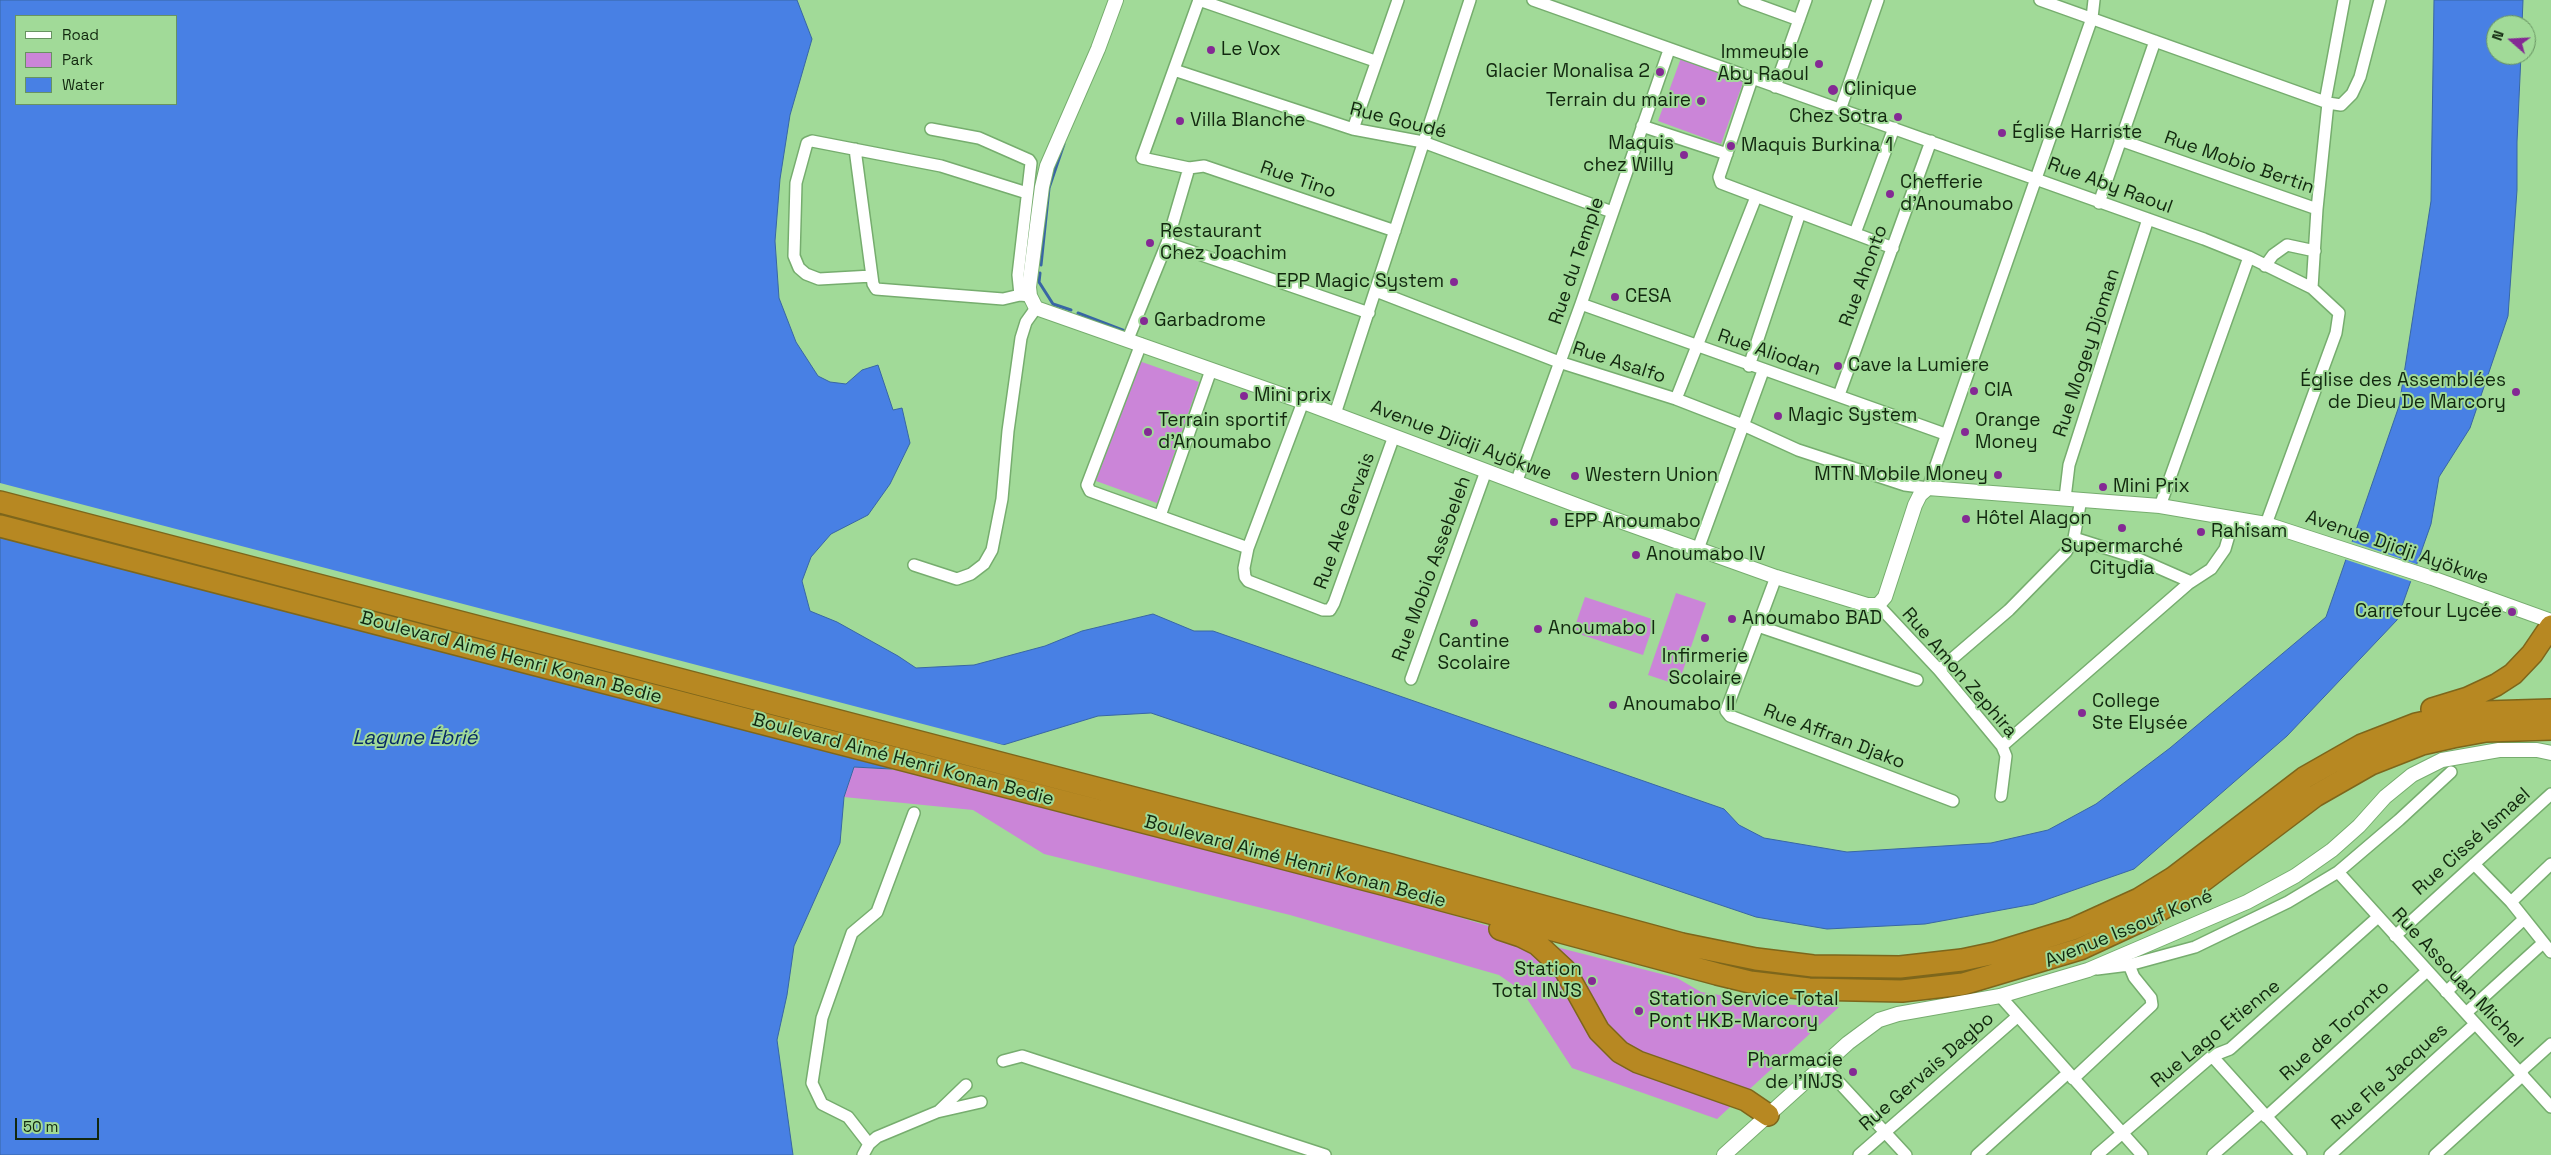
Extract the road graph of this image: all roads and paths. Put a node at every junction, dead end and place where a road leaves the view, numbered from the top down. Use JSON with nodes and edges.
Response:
{"nodes":[{"id":1,"x":1116,"y":0,"type":"edge"},
{"id":2,"x":1200,"y":0,"type":"edge"},
{"id":3,"x":1398,"y":0,"type":"edge"},
{"id":4,"x":1470,"y":0,"type":"edge"},
{"id":5,"x":1744,"y":0,"type":"edge"},
{"id":6,"x":1806,"y":0,"type":"edge"},
{"id":7,"x":1878,"y":0,"type":"edge"},
{"id":8,"x":2040,"y":0,"type":"edge"},
{"id":9,"x":2094,"y":0,"type":"edge"},
{"id":10,"x":2344,"y":0,"type":"edge"},
{"id":11,"x":2379,"y":0,"type":"edge"},
{"id":12,"x":1537,"y":1,"type":"edge"},
{"id":13,"x":2092,"y":18,"type":"junction"},
{"id":14,"x":1799,"y":20,"type":"junction"},
{"id":15,"x":2155,"y":41,"type":"junction"},
{"id":16,"x":1669,"y":50,"type":"junction"},
{"id":17,"x":1375,"y":61,"type":"junction"},
{"id":18,"x":1174,"y":70,"type":"junction"},
{"id":19,"x":1752,"y":79,"type":"junction"},
{"id":20,"x":1775,"y":87,"type":"junction"},
{"id":21,"x":2327,"y":102,"type":"junction"},
{"id":22,"x":1840,"y":110,"type":"junction"},
{"id":23,"x":1642,"y":126,"type":"junction"},
{"id":24,"x":1894,"y":128,"type":"junction"},
{"id":25,"x":1353,"y":129,"type":"junction"},
{"id":26,"x":931,"y":130,"type":"dead end"},
{"id":27,"x":2120,"y":140,"type":"junction"},
{"id":28,"x":1931,"y":141,"type":"junction"},
{"id":29,"x":1423,"y":142,"type":"junction"},
{"id":30,"x":855,"y":149,"type":"junction"},
{"id":31,"x":1727,"y":154,"type":"junction"},
{"id":32,"x":1189,"y":168,"type":"junction"},
{"id":33,"x":2037,"y":179,"type":"junction"},
{"id":34,"x":1027,"y":193,"type":"junction"},
{"id":35,"x":1756,"y":197,"type":"junction"},
{"id":36,"x":2098,"y":203,"type":"junction"},
{"id":37,"x":2317,"y":209,"type":"junction"},
{"id":38,"x":1612,"y":212,"type":"junction"},
{"id":39,"x":1800,"y":213,"type":"junction"},
{"id":40,"x":2148,"y":219,"type":"junction"},
{"id":41,"x":1395,"y":231,"type":"junction"},
{"id":42,"x":1855,"y":233,"type":"junction"},
{"id":43,"x":1167,"y":243,"type":"junction"},
{"id":44,"x":1893,"y":248,"type":"junction"},
{"id":45,"x":2315,"y":251,"type":"junction"},
{"id":46,"x":2250,"y":257,"type":"junction"},
{"id":47,"x":2265,"y":266,"type":"junction"},
{"id":48,"x":872,"y":276,"type":"junction"},
{"id":49,"x":2312,"y":288,"type":"junction"},
{"id":50,"x":1376,"y":292,"type":"junction"},
{"id":51,"x":1028,"y":300,"type":"junction"},
{"id":52,"x":1581,"y":304,"type":"junction"},
{"id":53,"x":1369,"y":313,"type":"junction"},
{"id":54,"x":1134,"y":342,"type":"junction"},
{"id":55,"x":1696,"y":346,"type":"junction"},
{"id":56,"x":1559,"y":362,"type":"junction"},
{"id":57,"x":1749,"y":366,"type":"junction"},
{"id":58,"x":1211,"y":370,"type":"junction"},
{"id":59,"x":1763,"y":371,"type":"junction"},
{"id":60,"x":1839,"y":395,"type":"junction"},
{"id":61,"x":1676,"y":399,"type":"junction"},
{"id":62,"x":1303,"y":402,"type":"junction"},
{"id":63,"x":1335,"y":414,"type":"junction"},
{"id":64,"x":1743,"y":425,"type":"junction"},
{"id":65,"x":1945,"y":434,"type":"junction"},
{"id":66,"x":1394,"y":436,"type":"junction"},
{"id":67,"x":1486,"y":471,"type":"junction"},
{"id":68,"x":1516,"y":483,"type":"junction"},
{"id":69,"x":1928,"y":488,"type":"junction"},
{"id":70,"x":2066,"y":498,"type":"junction"},
{"id":71,"x":2081,"y":499,"type":"junction"},
{"id":72,"x":0,"y":502,"type":"edge"},
{"id":73,"x":2160,"y":506,"type":"junction"},
{"id":74,"x":1160,"y":516,"type":"junction"},
{"id":75,"x":2234,"y":518,"type":"junction"},
{"id":76,"x":2266,"y":524,"type":"junction"},
{"id":77,"x":0,"y":526,"type":"edge"},
{"id":78,"x":2074,"y":538,"type":"junction"},
{"id":79,"x":1248,"y":548,"type":"junction"},
{"id":80,"x":1698,"y":549,"type":"junction"},
{"id":81,"x":914,"y":565,"type":"dead end"},
{"id":82,"x":1776,"y":577,"type":"junction"},
{"id":83,"x":2191,"y":582,"type":"junction"},
{"id":84,"x":1878,"y":605,"type":"junction"},
{"id":85,"x":2551,"y":621,"type":"edge"},
{"id":86,"x":1758,"y":626,"type":"junction"},
{"id":87,"x":2551,"y":626,"type":"edge"},
{"id":88,"x":1938,"y":670,"type":"junction"},
{"id":89,"x":1411,"y":679,"type":"dead end"},
{"id":90,"x":1918,"y":680,"type":"dead end"},
{"id":91,"x":2551,"y":710,"type":"edge"},
{"id":92,"x":2551,"y":729,"type":"edge"},
{"id":93,"x":2390,"y":734,"type":"junction"},
{"id":94,"x":2002,"y":746,"type":"junction"},
{"id":95,"x":2551,"y":752,"type":"edge"},
{"id":96,"x":2451,"y":772,"type":"dead end"},
{"id":97,"x":1052,"y":788,"type":"junction"},
{"id":98,"x":2551,"y":794,"type":"edge"},
{"id":99,"x":2001,"y":796,"type":"dead end"},
{"id":100,"x":1953,"y":801,"type":"dead end"},
{"id":101,"x":914,"y":813,"type":"dead end"},
{"id":102,"x":2474,"y":864,"type":"junction"},
{"id":103,"x":2551,"y":864,"type":"edge"},
{"id":104,"x":2338,"y":872,"type":"junction"},
{"id":105,"x":1386,"y":885,"type":"junction"},
{"id":106,"x":2511,"y":902,"type":"junction"},
{"id":107,"x":2378,"y":917,"type":"junction"},
{"id":108,"x":2524,"y":919,"type":"junction"},
{"id":109,"x":2395,"y":936,"type":"junction"},
{"id":110,"x":2547,"y":947,"type":"edge"},
{"id":111,"x":2129,"y":965,"type":"junction"},
{"id":112,"x":2088,"y":970,"type":"junction"},
{"id":113,"x":2427,"y":971,"type":"junction"},
{"id":114,"x":2446,"y":992,"type":"junction"},
{"id":115,"x":2000,"y":996,"type":"junction"},
{"id":116,"x":2466,"y":1013,"type":"junction"},
{"id":117,"x":2018,"y":1016,"type":"junction"},
{"id":118,"x":2475,"y":1024,"type":"junction"},
{"id":119,"x":2551,"y":1044,"type":"edge"},
{"id":120,"x":2212,"y":1056,"type":"junction"},
{"id":121,"x":1004,"y":1061,"type":"dead end"},
{"id":122,"x":1823,"y":1064,"type":"junction"},
{"id":123,"x":2521,"y":1073,"type":"junction"},
{"id":124,"x":2071,"y":1076,"type":"junction"},
{"id":125,"x":966,"y":1085,"type":"dead end"},
{"id":126,"x":981,"y":1102,"type":"dead end"},
{"id":127,"x":2551,"y":1107,"type":"edge"},
{"id":128,"x":938,"y":1112,"type":"junction"},
{"id":129,"x":2264,"y":1114,"type":"junction"},
{"id":130,"x":1768,"y":1115,"type":"junction"},
{"id":131,"x":1885,"y":1132,"type":"junction"},
{"id":132,"x":2122,"y":1133,"type":"junction"},
{"id":133,"x":869,"y":1144,"type":"junction"},
{"id":134,"x":863,"y":1155,"type":"edge"},
{"id":135,"x":1325,"y":1155,"type":"edge"},
{"id":136,"x":1724,"y":1155,"type":"edge"},
{"id":137,"x":1859,"y":1155,"type":"edge"},
{"id":138,"x":1906,"y":1155,"type":"edge"},
{"id":139,"x":1977,"y":1155,"type":"edge"},
{"id":140,"x":2096,"y":1155,"type":"edge"},
{"id":141,"x":2142,"y":1155,"type":"edge"},
{"id":142,"x":2213,"y":1155,"type":"edge"},
{"id":143,"x":2301,"y":1155,"type":"edge"},
{"id":144,"x":2330,"y":1155,"type":"edge"},
{"id":145,"x":2435,"y":1155,"type":"edge"}],
"edges":[{"from":1,"to":51,"type":"street"},
{"from":2,"to":17,"type":"street"},
{"from":2,"to":18,"type":"street"},
{"from":3,"to":17,"type":"street"},
{"from":4,"to":29,"type":"street"},
{"from":5,"to":14,"type":"street"},
{"from":6,"to":14,"type":"street"},
{"from":7,"to":22,"type":"street"},
{"from":8,"to":13,"type":"street"},
{"from":9,"to":13,"type":"street"},
{"from":10,"to":21,"type":"street"},
{"from":11,"to":21,"type":"street"},
{"from":12,"to":16,"type":"street","name":"Rue Aby Raoul"},
{"from":13,"to":15,"type":"street"},
{"from":13,"to":33,"type":"street"},
{"from":14,"to":20,"type":"street"},
{"from":15,"to":21,"type":"street"},
{"from":15,"to":27,"type":"street"},
{"from":16,"to":19,"type":"street","name":"Rue Aby Raoul"},
{"from":16,"to":23,"type":"street","name":"Rue du Temple"},
{"from":17,"to":25,"type":"street"},
{"from":18,"to":25,"type":"street","name":"Rue Goudé"},
{"from":18,"to":32,"type":"street","name":"Rue Tino"},
{"from":19,"to":20,"type":"street","name":"Rue Aby Raoul"},
{"from":19,"to":31,"type":"street"},
{"from":20,"to":22,"type":"street","name":"Rue Aby Raoul"},
{"from":21,"to":37,"type":"street"},
{"from":22,"to":24,"type":"street","name":"Rue Aby Raoul"},
{"from":23,"to":31,"type":"street"},
{"from":23,"to":38,"type":"street","name":"Rue du Temple"},
{"from":24,"to":28,"type":"street","name":"Rue Aby Raoul"},
{"from":24,"to":42,"type":"street"},
{"from":25,"to":29,"type":"street","name":"Rue Goudé"},
{"from":26,"to":34,"type":"street"},
{"from":27,"to":36,"type":"street"},
{"from":27,"to":37,"type":"street","name":"Rue Mobio Bertin"},
{"from":28,"to":33,"type":"street","name":"Rue Aby Raoul"},
{"from":28,"to":44,"type":"street","name":"Rue Ahonto"},
{"from":29,"to":38,"type":"street","name":"Rue Goudé"},
{"from":29,"to":41,"type":"street"},
{"from":30,"to":34,"type":"street"},
{"from":30,"to":48,"type":"street"},
{"from":30,"to":48,"type":"street"},
{"from":31,"to":35,"type":"street"},
{"from":32,"to":41,"type":"street","name":"Rue Tino"},
{"from":32,"to":43,"type":"street"},
{"from":33,"to":36,"type":"street","name":"Rue Aby Raoul"},
{"from":33,"to":65,"type":"street"},
{"from":34,"to":51,"type":"street"},
{"from":35,"to":39,"type":"street"},
{"from":35,"to":55,"type":"street","name":"Rue Asalfo"},
{"from":36,"to":40,"type":"street","name":"Rue Aby Raoul"},
{"from":37,"to":45,"type":"street"},
{"from":38,"to":52,"type":"street","name":"Rue du Temple"},
{"from":39,"to":42,"type":"street"},
{"from":39,"to":57,"type":"street"},
{"from":40,"to":46,"type":"street","name":"Rue Aby Raoul"},
{"from":40,"to":70,"type":"street","name":"Rue Mogey Djoman"},
{"from":41,"to":50,"type":"street"},
{"from":42,"to":44,"type":"street"},
{"from":43,"to":53,"type":"street"},
{"from":43,"to":54,"type":"street"},
{"from":44,"to":60,"type":"street","name":"Rue Ahonto"},
{"from":45,"to":47,"type":"street"},
{"from":45,"to":49,"type":"street"},
{"from":46,"to":47,"type":"street","name":"Rue Aby Raoul"},
{"from":46,"to":73,"type":"street"},
{"from":47,"to":49,"type":"street","name":"Rue Aby Raoul"},
{"from":48,"to":51,"type":"street"},
{"from":49,"to":76,"type":"street","name":"Rue Aby Raoul"},
{"from":50,"to":53,"type":"street"},
{"from":50,"to":56,"type":"street","name":"Rue Asalfo"},
{"from":51,"to":54,"type":"street","name":"Avenue Djidji Ayökwe"},
{"from":51,"to":81,"type":"street"},
{"from":52,"to":55,"type":"street","name":"Rue Aliodan"},
{"from":52,"to":56,"type":"street","name":"Rue du Temple"},
{"from":53,"to":63,"type":"street"},
{"from":54,"to":58,"type":"street","name":"Avenue Djidji Ayökwe"},
{"from":54,"to":74,"type":"street"},
{"from":55,"to":57,"type":"street","name":"Rue Aliodan"},
{"from":55,"to":61,"type":"street","name":"Rue Asalfo"},
{"from":56,"to":61,"type":"street","name":"Rue Asalfo"},
{"from":56,"to":68,"type":"street","name":"Rue du Temple"},
{"from":57,"to":59,"type":"street","name":"Rue Aliodan"},
{"from":58,"to":62,"type":"street","name":"Avenue Djidji Ayökwe"},
{"from":58,"to":74,"type":"street"},
{"from":59,"to":60,"type":"street","name":"Rue Aliodan"},
{"from":59,"to":64,"type":"street"},
{"from":60,"to":65,"type":"street","name":"Rue Aliodan"},
{"from":61,"to":64,"type":"street"},
{"from":62,"to":63,"type":"street","name":"Avenue Djidji Ayökwe"},
{"from":62,"to":79,"type":"street","name":"Rue Ake Gervais"},
{"from":63,"to":66,"type":"street","name":"Avenue Djidji Ayökwe"},
{"from":64,"to":69,"type":"street"},
{"from":64,"to":80,"type":"street"},
{"from":65,"to":69,"type":"street"},
{"from":66,"to":67,"type":"street","name":"Avenue Djidji Ayökwe"},
{"from":66,"to":79,"type":"street","name":"Rue Ake Gervais"},
{"from":67,"to":68,"type":"street","name":"Avenue Djidji Ayökwe"},
{"from":67,"to":89,"type":"street","name":"Rue Mobio Assebeleh"},
{"from":68,"to":80,"type":"street","name":"Avenue Djidji Ayökwe"},
{"from":69,"to":70,"type":"street","name":"Avenue Djidji Ayökwe"},
{"from":69,"to":84,"type":"street"},
{"from":70,"to":71,"type":"street","name":"Avenue Djidji Ayökwe"},
{"from":71,"to":73,"type":"street","name":"Avenue Djidji Ayökwe"},
{"from":71,"to":78,"type":"street"},
{"from":72,"to":97,"type":"highway","name":"Boulevard Aimé Henri Konan Bedie"},
{"from":73,"to":75,"type":"street","name":"Avenue Djidji Ayökwe"},
{"from":74,"to":79,"type":"street"},
{"from":75,"to":76,"type":"street","name":"Avenue Djidji Ayökwe"},
{"from":75,"to":83,"type":"street"},
{"from":76,"to":85,"type":"street","name":"Avenue Djidji Ayökwe"},
{"from":77,"to":97,"type":"highway","name":"Boulevard Aimé Henri Konan Bedie"},
{"from":78,"to":83,"type":"street"},
{"from":78,"to":88,"type":"street"},
{"from":80,"to":82,"type":"street","name":"Avenue Djidji Ayökwe"},
{"from":82,"to":84,"type":"street","name":"Avenue Djidji Ayökwe"},
{"from":82,"to":86,"type":"street","name":"Rue Affran Djako"},
{"from":83,"to":94,"type":"street"},
{"from":84,"to":88,"type":"street","name":"Rue Amon Zephira"},
{"from":86,"to":90,"type":"street"},
{"from":86,"to":100,"type":"street","name":"Rue Affran Djako"},
{"from":87,"to":93,"type":"highway"},
{"from":88,"to":94,"type":"street","name":"Rue Amon Zephira"},
{"from":91,"to":93,"type":"highway","name":"Boulevard Aimé Henri Konan Bedie"},
{"from":92,"to":105,"type":"highway","name":"Boulevard Aimé Henri Konan Bedie"},
{"from":93,"to":97,"type":"highway","name":"Boulevard Aimé Henri Konan Bedie"},
{"from":94,"to":99,"type":"street","name":"Rue Amon Zephira"},
{"from":95,"to":112,"type":"street","name":"Avenue Issouf Koné"},
{"from":96,"to":104,"type":"street"},
{"from":97,"to":105,"type":"highway","name":"Boulevard Aimé Henri Konan Bedie"},
{"from":98,"to":102,"type":"street","name":"Rue Cissé Ismael"},
{"from":101,"to":133,"type":"street"},
{"from":102,"to":106,"type":"street"},
{"from":102,"to":109,"type":"street","name":"Rue Cissé Ismael"},
{"from":103,"to":106,"type":"street"},
{"from":104,"to":107,"type":"street","name":"Rue Assouan Michel"},
{"from":104,"to":111,"type":"street"},
{"from":105,"to":130,"type":"highway"},
{"from":106,"to":108,"type":"street"},
{"from":107,"to":109,"type":"street","name":"Rue Assouan Michel"},
{"from":107,"to":120,"type":"street","name":"Rue Lago Etienne"},
{"from":108,"to":110,"type":"street"},
{"from":108,"to":114,"type":"street"},
{"from":109,"to":113,"type":"street","name":"Rue Assouan Michel"},
{"from":110,"to":116,"type":"street"},
{"from":111,"to":112,"type":"street"},
{"from":111,"to":124,"type":"street"},
{"from":112,"to":115,"type":"street","name":"Avenue Issouf Koné"},
{"from":113,"to":114,"type":"street","name":"Rue Assouan Michel"},
{"from":113,"to":129,"type":"street","name":"Rue de Toronto"},
{"from":114,"to":116,"type":"street","name":"Rue Assouan Michel"},
{"from":115,"to":117,"type":"street"},
{"from":115,"to":122,"type":"street","name":"Avenue Issouf Koné"},
{"from":116,"to":118,"type":"street","name":"Rue Assouan Michel"},
{"from":117,"to":124,"type":"street"},
{"from":117,"to":131,"type":"street","name":"Rue Gervais Dagbo"},
{"from":118,"to":123,"type":"street","name":"Rue Assouan Michel"},
{"from":118,"to":144,"type":"street","name":"Rue Fle Jacques"},
{"from":119,"to":123,"type":"street"},
{"from":120,"to":129,"type":"street"},
{"from":120,"to":132,"type":"street","name":"Rue Lago Etienne"},
{"from":121,"to":135,"type":"street"},
{"from":122,"to":130,"type":"street","name":"Avenue Issouf Koné"},
{"from":122,"to":131,"type":"street"},
{"from":123,"to":127,"type":"street","name":"Rue Assouan Michel"},
{"from":123,"to":145,"type":"street"},
{"from":124,"to":132,"type":"street"},
{"from":124,"to":139,"type":"street"},
{"from":125,"to":128,"type":"street"},
{"from":126,"to":128,"type":"street"},
{"from":128,"to":133,"type":"street"},
{"from":129,"to":142,"type":"street","name":"Rue de Toronto"},
{"from":129,"to":143,"type":"street"},
{"from":130,"to":136,"type":"street","name":"Avenue Issouf Koné"},
{"from":131,"to":137,"type":"street","name":"Rue Gervais Dagbo"},
{"from":131,"to":138,"type":"street"},
{"from":132,"to":140,"type":"street","name":"Rue Lago Etienne"},
{"from":132,"to":141,"type":"street"},
{"from":133,"to":134,"type":"street"}]}
